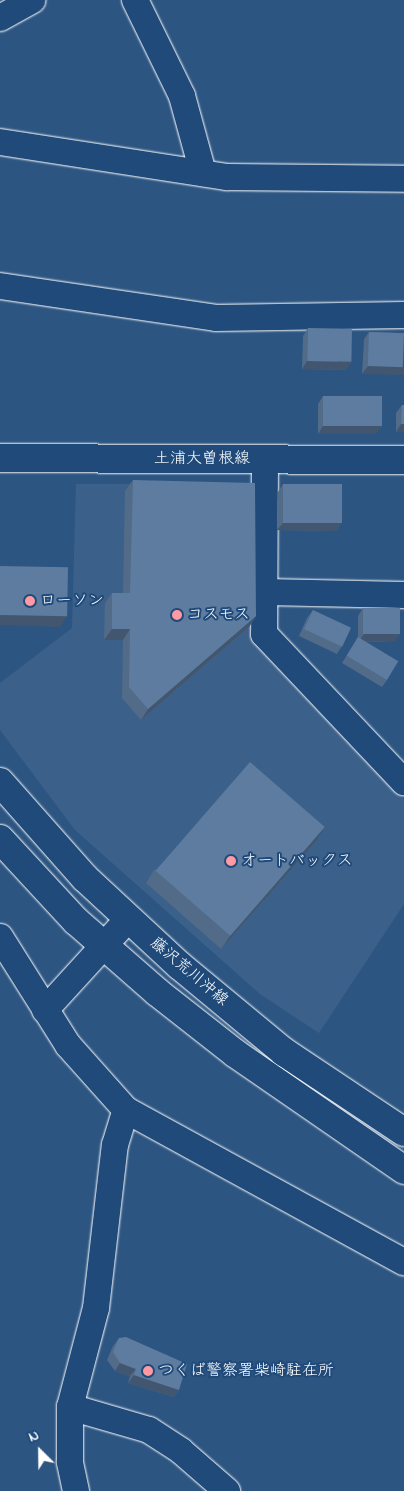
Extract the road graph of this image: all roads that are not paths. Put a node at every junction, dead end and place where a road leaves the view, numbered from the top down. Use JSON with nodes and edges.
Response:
{"nodes":[{"id":1,"x":32,"y":0,"type":"edge"},
{"id":2,"x":135,"y":0,"type":"edge"},
{"id":3,"x":0,"y":18,"type":"edge"},
{"id":4,"x":0,"y":142,"type":"edge"},
{"id":5,"x":203,"y":173,"type":"junction"},
{"id":6,"x":404,"y":178,"type":"edge"},
{"id":7,"x":0,"y":286,"type":"edge"},
{"id":8,"x":404,"y":315,"type":"edge"},
{"id":9,"x":0,"y":458,"type":"edge"},
{"id":10,"x":265,"y":459,"type":"junction"},
{"id":11,"x":404,"y":460,"type":"edge"},
{"id":12,"x":266,"y":592,"type":"junction"},
{"id":13,"x":404,"y":595,"type":"edge"},
{"id":14,"x":0,"y":782,"type":"edge"},
{"id":15,"x":404,"y":782,"type":"edge"},
{"id":16,"x":0,"y":839,"type":"edge"},
{"id":17,"x":128,"y":919,"type":"junction"},
{"id":18,"x":0,"y":937,"type":"edge"},
{"id":19,"x":104,"y":947,"type":"junction"},
{"id":20,"x":45,"y":1010,"type":"junction"},
{"id":21,"x":126,"y":1110,"type":"junction"},
{"id":22,"x":404,"y":1132,"type":"edge"},
{"id":23,"x":404,"y":1170,"type":"edge"},
{"id":24,"x":404,"y":1262,"type":"edge"},
{"id":25,"x":70,"y":1407,"type":"junction"},
{"id":26,"x":76,"y":1491,"type":"edge"},
{"id":27,"x":227,"y":1491,"type":"edge"}],
"edges":[{"from":1,"to":3,"type":"street"},
{"from":2,"to":5,"type":"street"},
{"from":4,"to":5,"type":"street"},
{"from":5,"to":6,"type":"street"},
{"from":7,"to":8,"type":"street"},
{"from":9,"to":10,"type":"main road","name":"土浦大曽根線"},
{"from":10,"to":11,"type":"main road","name":"土浦大曽根線"},
{"from":10,"to":12,"type":"street"},
{"from":12,"to":13,"type":"street"},
{"from":12,"to":15,"type":"street"},
{"from":14,"to":17,"type":"main road","name":"藤沢荒川沖線"},
{"from":16,"to":19,"type":"main road"},
{"from":17,"to":19,"type":"street"},
{"from":17,"to":22,"type":"main road","name":"藤沢荒川沖線"},
{"from":18,"to":20,"type":"street"},
{"from":19,"to":20,"type":"street"},
{"from":19,"to":23,"type":"main road"},
{"from":20,"to":21,"type":"street"},
{"from":21,"to":24,"type":"street"},
{"from":21,"to":25,"type":"street"},
{"from":25,"to":26,"type":"street"},
{"from":25,"to":27,"type":"street"}]}
